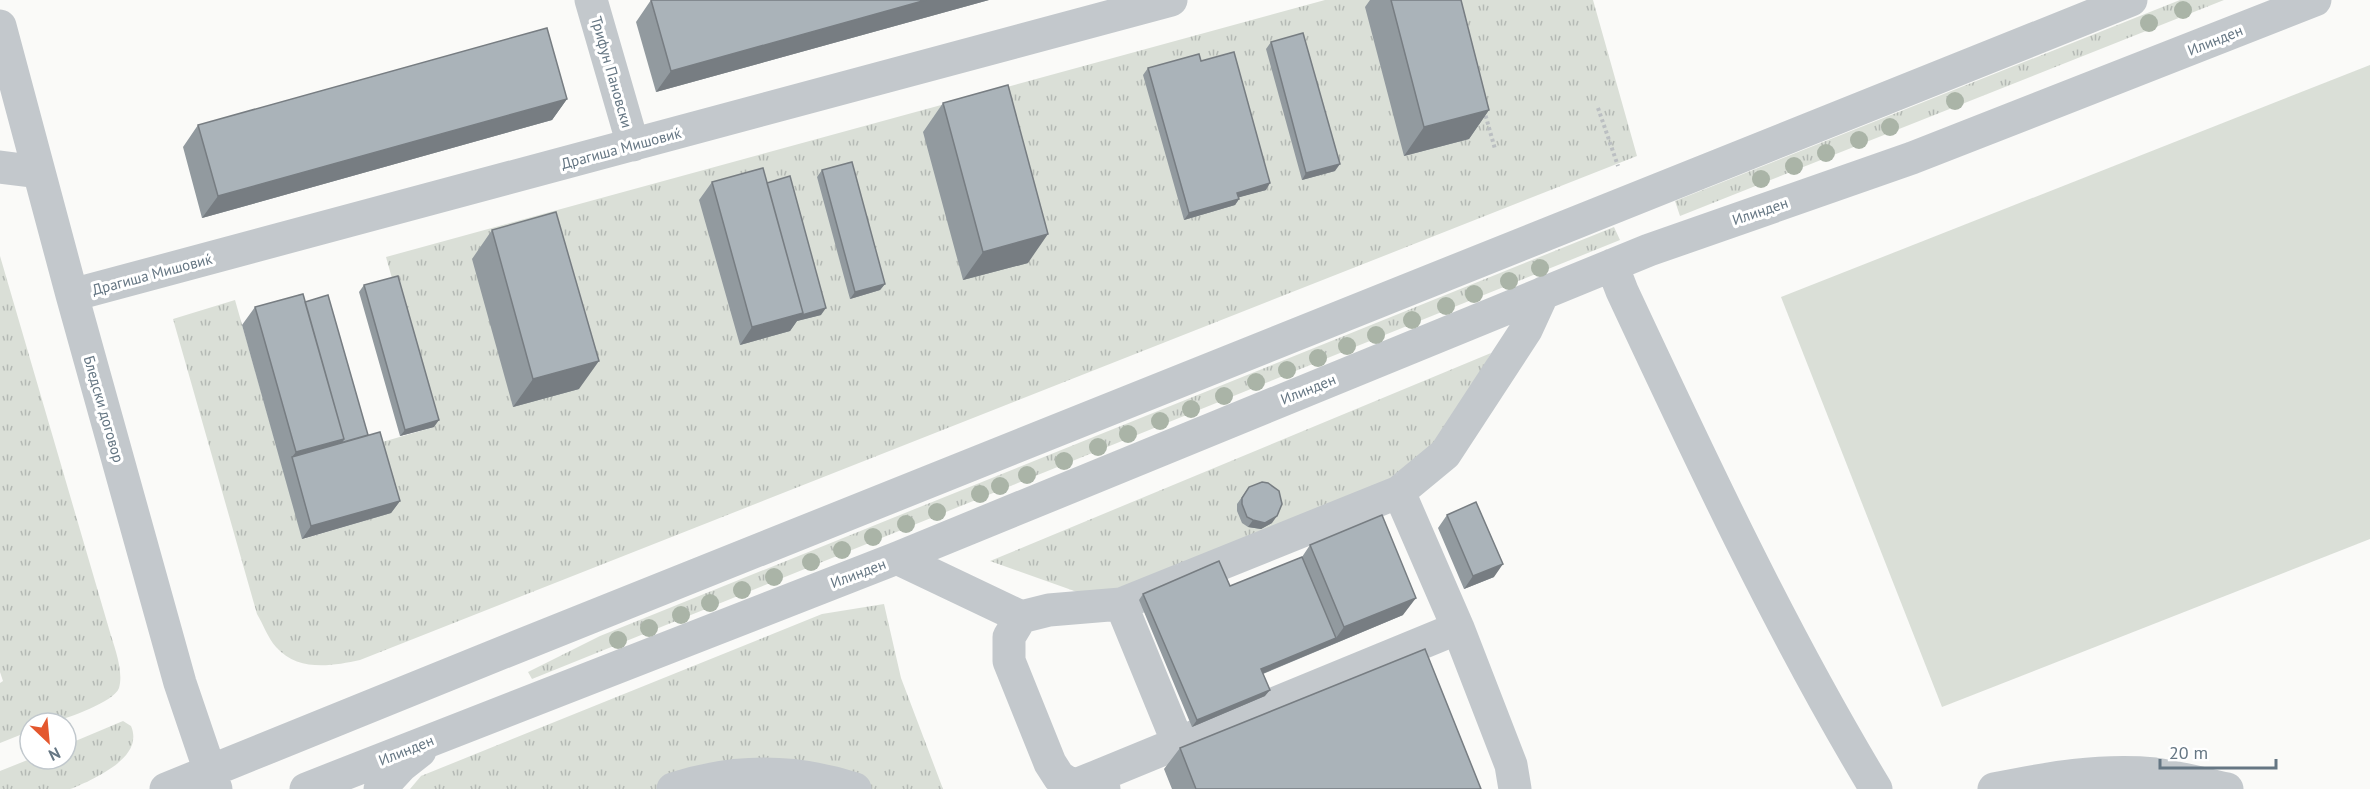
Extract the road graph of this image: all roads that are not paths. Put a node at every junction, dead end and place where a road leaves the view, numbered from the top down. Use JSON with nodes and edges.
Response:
{"nodes":[{"id":1,"x":591,"y":0,"type":"edge"},
{"id":2,"x":1171,"y":0,"type":"edge"},
{"id":3,"x":2131,"y":0,"type":"edge"},
{"id":4,"x":2315,"y":0,"type":"edge"},
{"id":5,"x":1088,"y":11,"type":"edge"},
{"id":6,"x":0,"y":26,"type":"edge"},
{"id":7,"x":633,"y":145,"type":"junction"},
{"id":8,"x":0,"y":167,"type":"edge"},
{"id":9,"x":39,"y":172,"type":"junction"},
{"id":10,"x":1612,"y":265,"type":"junction"},
{"id":11,"x":1543,"y":293,"type":"junction"},
{"id":12,"x":72,"y":295,"type":"junction"},
{"id":13,"x":1399,"y":492,"type":"junction"},
{"id":14,"x":897,"y":558,"type":"junction"},
{"id":15,"x":1121,"y":604,"type":"junction"},
{"id":16,"x":1021,"y":617,"type":"junction"},
{"id":17,"x":1458,"y":628,"type":"junction"},
{"id":18,"x":439,"y":736,"type":"junction"},
{"id":19,"x":1178,"y":743,"type":"junction"},
{"id":20,"x":213,"y":780,"type":"edge"},
{"id":21,"x":1085,"y":785,"type":"edge"},
{"id":22,"x":166,"y":789,"type":"edge"},
{"id":23,"x":306,"y":789,"type":"edge"},
{"id":24,"x":380,"y":789,"type":"edge"},
{"id":25,"x":673,"y":789,"type":"edge"},
{"id":26,"x":855,"y":789,"type":"edge"},
{"id":27,"x":1515,"y":789,"type":"edge"},
{"id":28,"x":1876,"y":789,"type":"edge"},
{"id":29,"x":1994,"y":789,"type":"edge"},
{"id":30,"x":2227,"y":789,"type":"edge"}],
"edges":[{"from":1,"to":7,"type":"street","name":"Трифун Пановски"},
{"from":2,"to":5,"type":"street","name":"Драгиша Мишовиќ"},
{"from":3,"to":20,"type":"street"},
{"from":4,"to":10,"type":"street","name":"Илинден"},
{"from":5,"to":7,"type":"street","name":"Драгиша Мишовиќ"},
{"from":6,"to":9,"type":"street","name":"Бледски договор"},
{"from":7,"to":12,"type":"street","name":"Драгиша Мишовиќ"},
{"from":8,"to":9,"type":"street"},
{"from":9,"to":12,"type":"street","name":"Бледски договор"},
{"from":10,"to":11,"type":"street","name":"Илинден"},
{"from":10,"to":28,"type":"street"},
{"from":11,"to":13,"type":"street"},
{"from":11,"to":14,"type":"street","name":"Илинден"},
{"from":12,"to":20,"type":"street","name":"Бледски договор"},
{"from":13,"to":15,"type":"street"},
{"from":13,"to":17,"type":"street"},
{"from":14,"to":16,"type":"street"},
{"from":14,"to":18,"type":"street","name":"Илинден"},
{"from":15,"to":16,"type":"street"},
{"from":15,"to":19,"type":"street"},
{"from":16,"to":21,"type":"street"},
{"from":17,"to":19,"type":"street"},
{"from":17,"to":27,"type":"street"},
{"from":18,"to":23,"type":"street","name":"Илинден"},
{"from":18,"to":24,"type":"street"},
{"from":19,"to":21,"type":"street"},
{"from":20,"to":22,"type":"street"},
{"from":25,"to":26,"type":"street"},
{"from":29,"to":30,"type":"street"}]}
